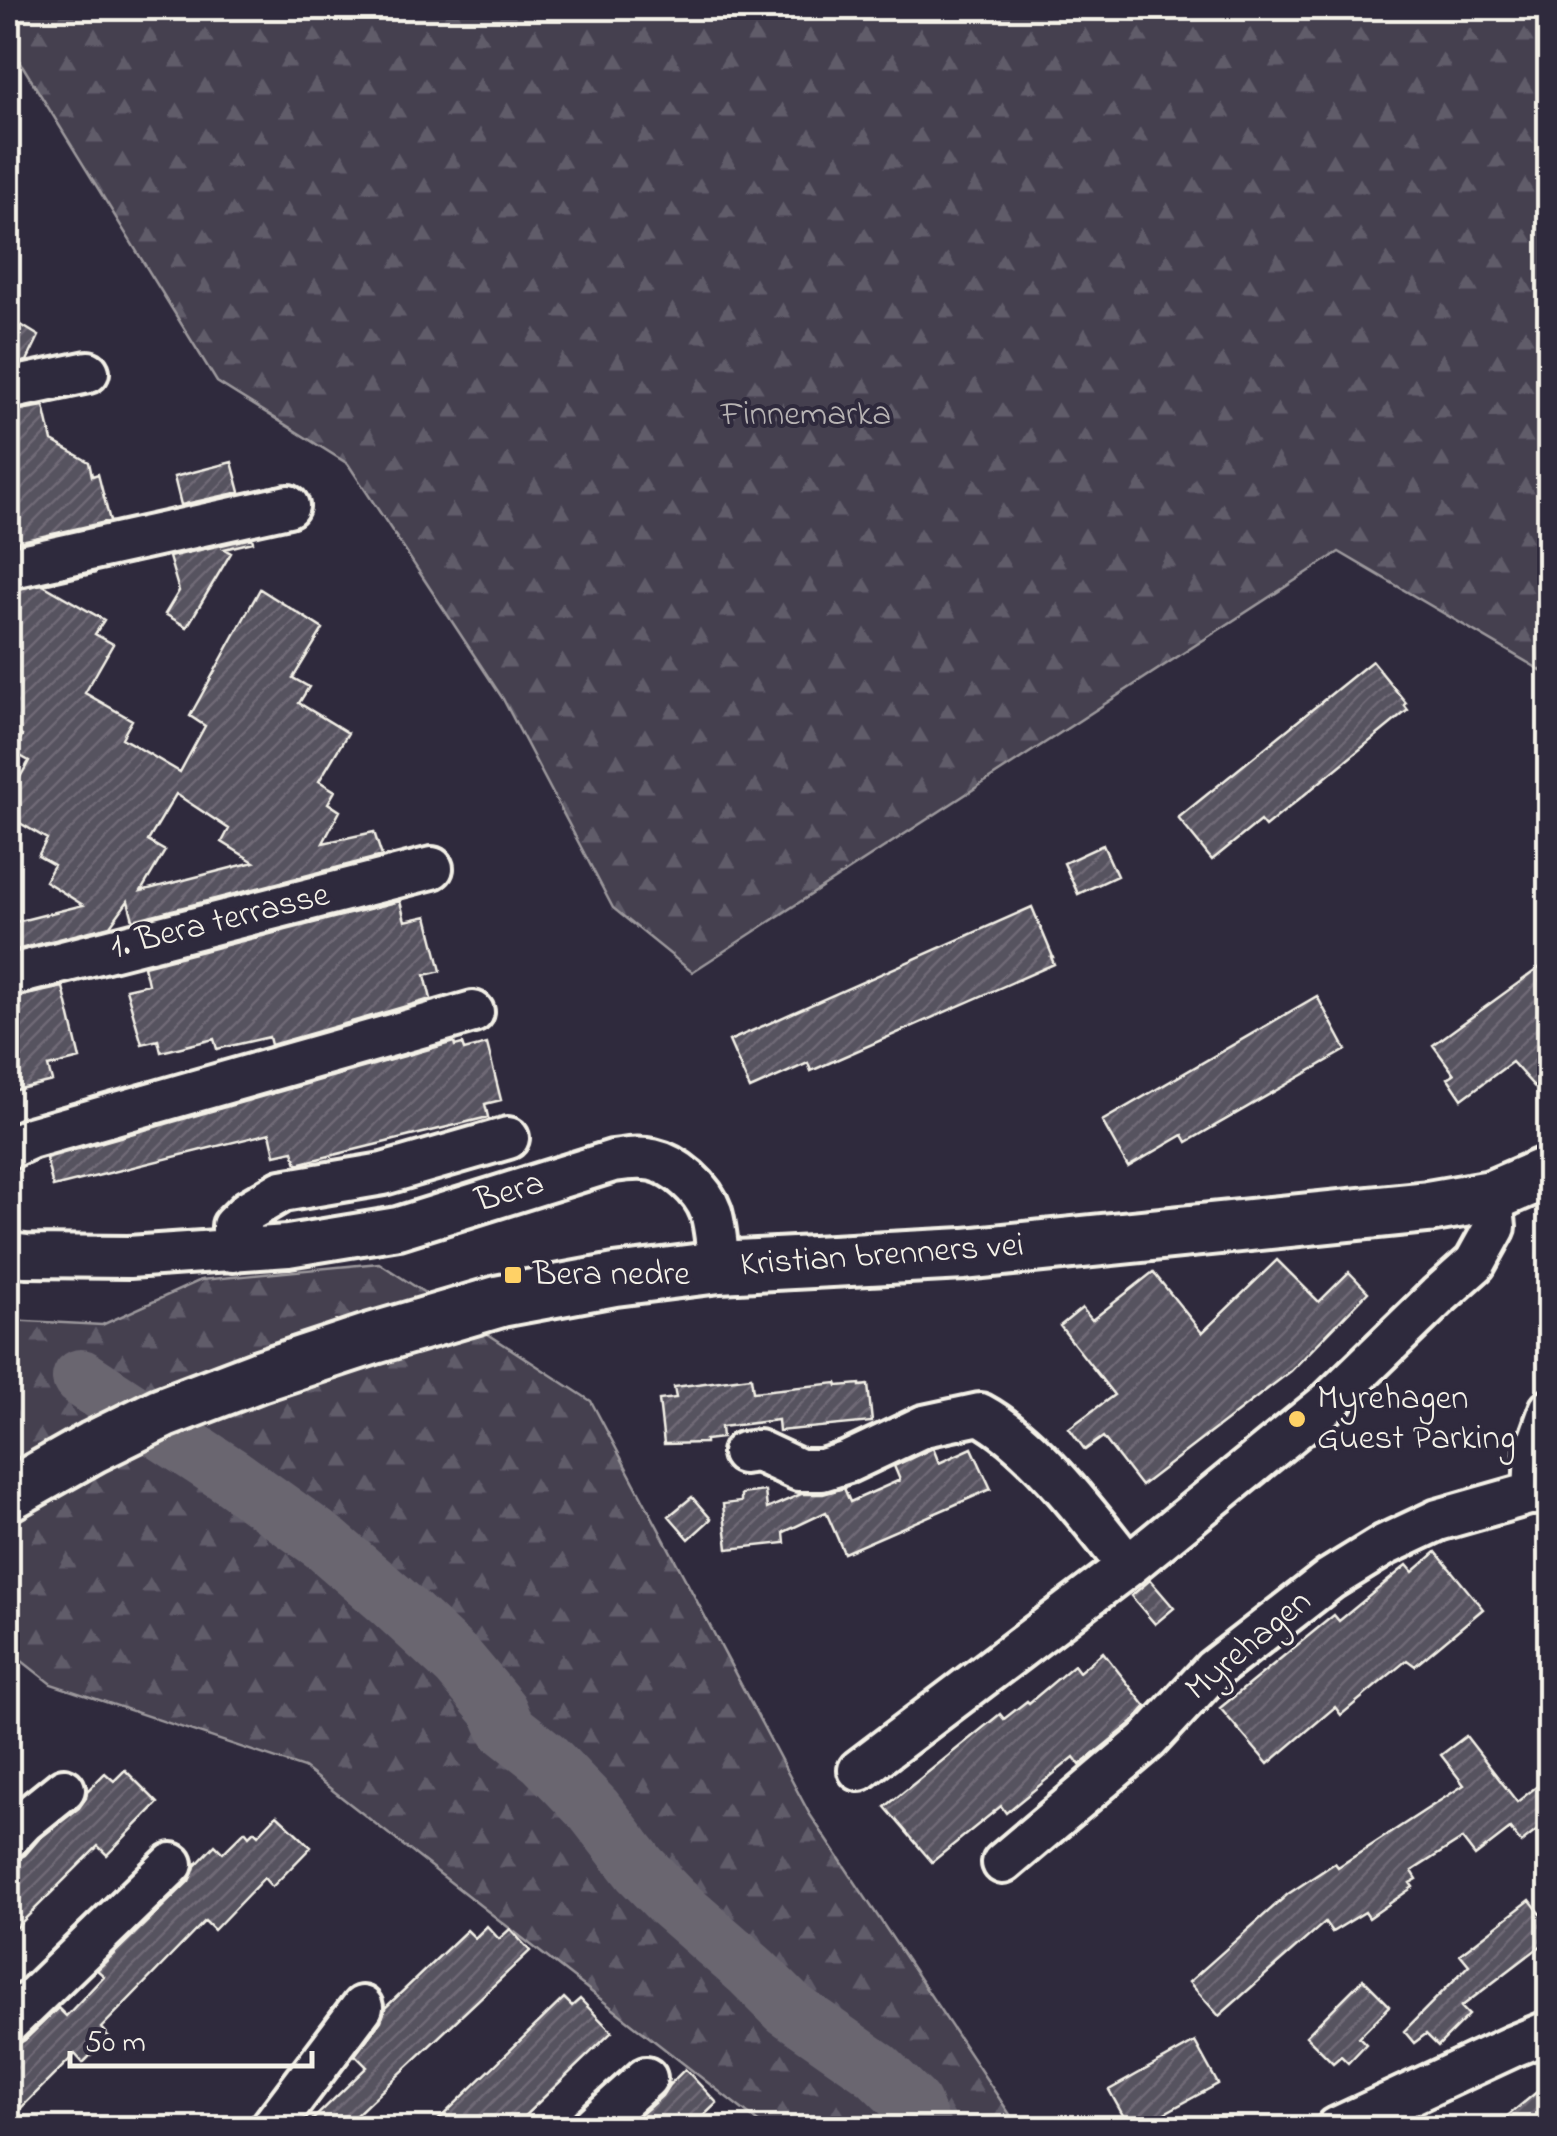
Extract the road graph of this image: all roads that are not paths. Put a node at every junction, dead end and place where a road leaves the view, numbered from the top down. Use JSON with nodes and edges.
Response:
{"nodes":[{"id":1,"x":88,"y":372,"type":"dead end"},
{"id":2,"x":8,"y":389,"type":"edge"},
{"id":3,"x":288,"y":506,"type":"dead end"},
{"id":4,"x":8,"y":568,"type":"edge"},
{"id":5,"x":432,"y":868,"type":"dead end"},
{"id":6,"x":8,"y":976,"type":"edge"},
{"id":7,"x":473,"y":1012,"type":"dead end"},
{"id":8,"x":508,"y":1138,"type":"dead end"},
{"id":9,"x":8,"y":1148,"type":"edge"},
{"id":10,"x":1550,"y":1170,"type":"edge"},
{"id":11,"x":1492,"y":1196,"type":"junction"},
{"id":12,"x":233,"y":1251,"type":"junction"},
{"id":13,"x":8,"y":1254,"type":"edge"},
{"id":14,"x":720,"y":1267,"type":"junction"},
{"id":15,"x":1550,"y":1410,"type":"edge"},
{"id":16,"x":743,"y":1453,"type":"dead end"},
{"id":17,"x":1542,"y":1491,"type":"edge"},
{"id":18,"x":8,"y":1495,"type":"edge"},
{"id":19,"x":1128,"y":1566,"type":"junction"},
{"id":20,"x":859,"y":1770,"type":"dead end"},
{"id":21,"x":64,"y":1789,"type":"dead end"},
{"id":22,"x":8,"y":1838,"type":"edge"},
{"id":23,"x":1003,"y":1863,"type":"dead end"},
{"id":24,"x":172,"y":1864,"type":"dead end"},
{"id":25,"x":362,"y":2007,"type":"dead end"},
{"id":26,"x":8,"y":2023,"type":"edge"},
{"id":27,"x":1550,"y":2031,"type":"edge"},
{"id":28,"x":646,"y":2078,"type":"dead end"},
{"id":29,"x":271,"y":2128,"type":"edge"},
{"id":30,"x":590,"y":2128,"type":"edge"},
{"id":31,"x":1336,"y":2128,"type":"edge"}],
"edges":[{"from":1,"to":2,"type":"street"},
{"from":3,"to":4,"type":"street"},
{"from":5,"to":6,"type":"street","name":"1. Bera terrasse"},
{"from":7,"to":9,"type":"street"},
{"from":8,"to":12,"type":"street","name":"Bera"},
{"from":10,"to":11,"type":"main road","name":"Kristian brenners vei"},
{"from":11,"to":14,"type":"main road","name":"Kristian brenners vei"},
{"from":11,"to":19,"type":"street"},
{"from":12,"to":13,"type":"street","name":"Bera"},
{"from":12,"to":14,"type":"street","name":"Bera"},
{"from":14,"to":18,"type":"main road","name":"Kristian brenners vei"},
{"from":15,"to":17,"type":"street","name":"Myrehagen"},
{"from":16,"to":19,"type":"street"},
{"from":17,"to":23,"type":"street","name":"Myrehagen"},
{"from":19,"to":20,"type":"street"},
{"from":21,"to":22,"type":"street"},
{"from":24,"to":26,"type":"street"},
{"from":25,"to":29,"type":"street"},
{"from":27,"to":31,"type":"street"},
{"from":28,"to":30,"type":"street"}]}
